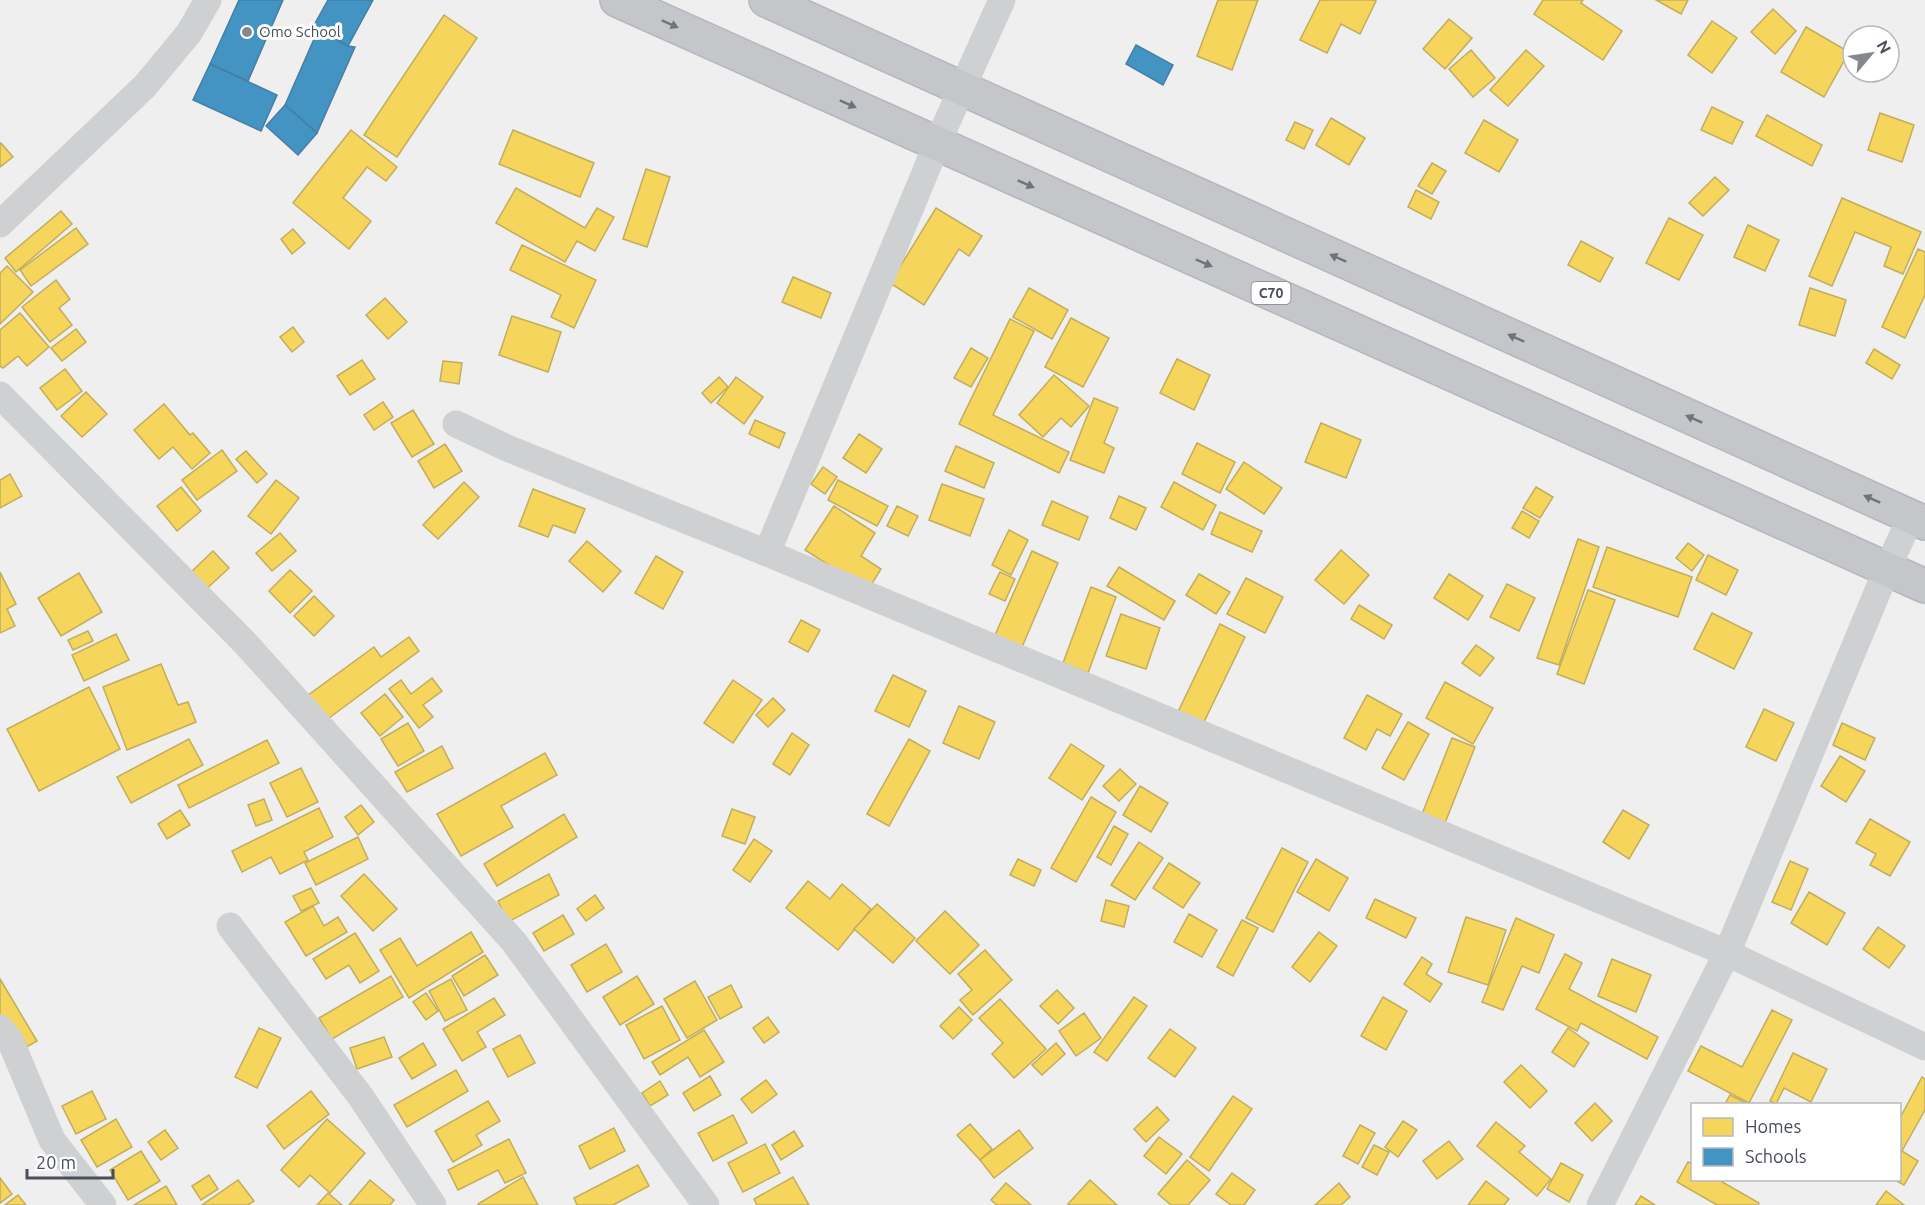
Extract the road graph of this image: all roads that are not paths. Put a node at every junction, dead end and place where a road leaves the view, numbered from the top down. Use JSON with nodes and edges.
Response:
{"nodes":[{"id":1,"x":208,"y":0,"type":"edge"},
{"id":2,"x":617,"y":0,"type":"edge"},
{"id":3,"x":766,"y":0,"type":"edge"},
{"id":4,"x":1002,"y":0,"type":"edge"},
{"id":5,"x":960,"y":88,"type":"junction"},
{"id":6,"x":937,"y":144,"type":"junction"},
{"id":7,"x":0,"y":224,"type":"edge"},
{"id":8,"x":0,"y":395,"type":"edge"},
{"id":9,"x":456,"y":424,"type":"dead end"},
{"id":10,"x":1918,"y":520,"type":"edge"},
{"id":11,"x":767,"y":553,"type":"junction"},
{"id":12,"x":1887,"y":569,"type":"junction"},
{"id":13,"x":1925,"y":586,"type":"edge"},
{"id":14,"x":230,"y":926,"type":"dead end"},
{"id":15,"x":1727,"y":953,"type":"junction"},
{"id":16,"x":0,"y":1028,"type":"edge"},
{"id":17,"x":1925,"y":1047,"type":"edge"},
{"id":18,"x":103,"y":1205,"type":"edge"},
{"id":19,"x":433,"y":1205,"type":"edge"},
{"id":20,"x":706,"y":1205,"type":"edge"},
{"id":21,"x":1600,"y":1205,"type":"edge"}],
"edges":[{"from":1,"to":7,"type":"street"},
{"from":2,"to":6,"type":"highway","number":"C70","one_way":true},
{"from":3,"to":5,"type":"highway"},
{"from":4,"to":5,"type":"street"},
{"from":5,"to":6,"type":"street"},
{"from":10,"to":5,"type":"highway","one_way":true},
{"from":6,"to":11,"type":"street"},
{"from":6,"to":12,"type":"highway","number":"C70","one_way":true},
{"from":8,"to":20,"type":"street"},
{"from":9,"to":11,"type":"street"},
{"from":10,"to":12,"type":"street"},
{"from":11,"to":15,"type":"street"},
{"from":12,"to":13,"type":"highway","number":"C70"},
{"from":12,"to":15,"type":"street"},
{"from":14,"to":19,"type":"street"},
{"from":15,"to":17,"type":"street"},
{"from":15,"to":21,"type":"street"},
{"from":16,"to":18,"type":"street"}]}
